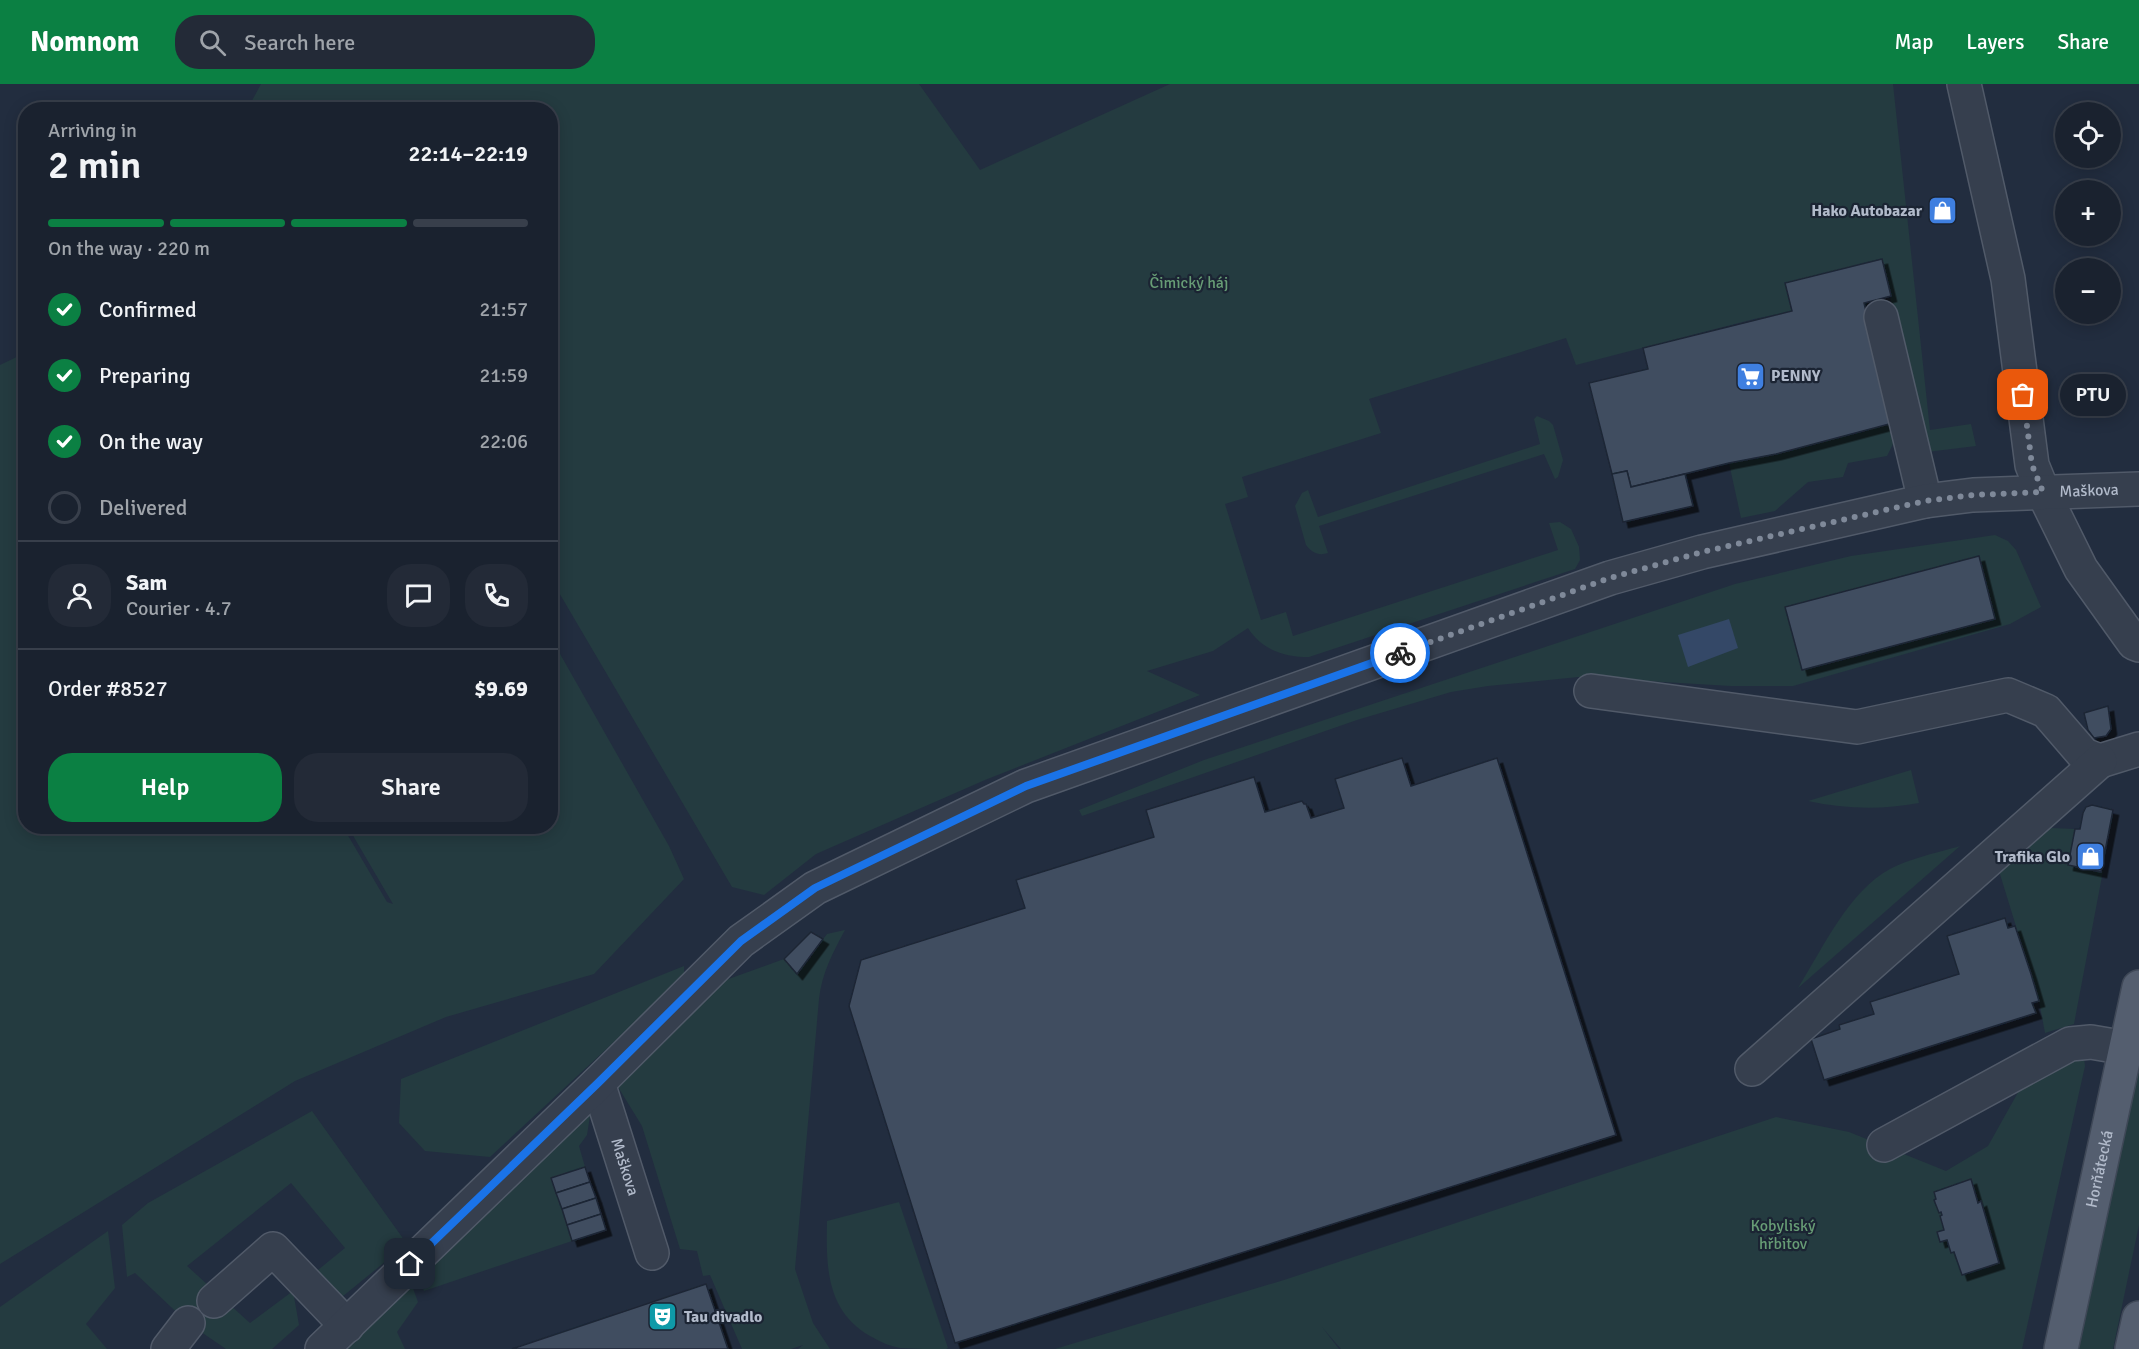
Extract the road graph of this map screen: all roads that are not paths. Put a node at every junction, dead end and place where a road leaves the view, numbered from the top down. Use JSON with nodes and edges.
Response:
{"nodes":[{"id":1,"x":1964,"y":84,"type":"edge"},
{"id":2,"x":1881,"y":316,"type":"dead end"},
{"id":3,"x":2139,"y":489,"type":"edge"},
{"id":4,"x":2043,"y":492,"type":"junction"},
{"id":5,"x":1925,"y":501,"type":"junction"},
{"id":6,"x":2139,"y":645,"type":"edge"},
{"id":7,"x":1591,"y":691,"type":"dead end"},
{"id":8,"x":2139,"y":748,"type":"edge"},
{"id":9,"x":2100,"y":761,"type":"junction"},
{"id":10,"x":2139,"y":987,"type":"edge"},
{"id":11,"x":2126,"y":1048,"type":"junction"},
{"id":12,"x":1752,"y":1069,"type":"dead end"},
{"id":13,"x":598,"y":1083,"type":"junction"},
{"id":14,"x":1884,"y":1145,"type":"dead end"},
{"id":15,"x":652,"y":1253,"type":"dead end"},
{"id":16,"x":214,"y":1300,"type":"dead end"},
{"id":17,"x":2139,"y":1318,"type":"edge"},
{"id":18,"x":188,"y":1323,"type":"dead end"},
{"id":19,"x":346,"y":1326,"type":"junction"},
{"id":20,"x":168,"y":1349,"type":"edge"},
{"id":21,"x":322,"y":1349,"type":"edge"},
{"id":22,"x":2061,"y":1349,"type":"edge"},
{"id":23,"x":2132,"y":1349,"type":"edge"}],
"edges":[{"from":1,"to":4,"type":"street"},
{"from":2,"to":5,"type":"street"},
{"from":3,"to":4,"type":"street","name":"Maškova"},
{"from":4,"to":5,"type":"street","name":"Maškova"},
{"from":4,"to":6,"type":"street"},
{"from":5,"to":13,"type":"street","name":"Maškova"},
{"from":7,"to":9,"type":"street"},
{"from":8,"to":9,"type":"street"},
{"from":9,"to":12,"type":"street"},
{"from":10,"to":11,"type":"main road","name":"Horňátecká"},
{"from":11,"to":14,"type":"street"},
{"from":11,"to":22,"type":"main road","name":"Horňátecká"},
{"from":13,"to":15,"type":"street","name":"Maškova"},
{"from":13,"to":19,"type":"street","name":"Maškova"},
{"from":16,"to":19,"type":"street"},
{"from":17,"to":23,"type":"main road"},
{"from":18,"to":20,"type":"street"},
{"from":19,"to":21,"type":"street","name":"Maškova"}]}
